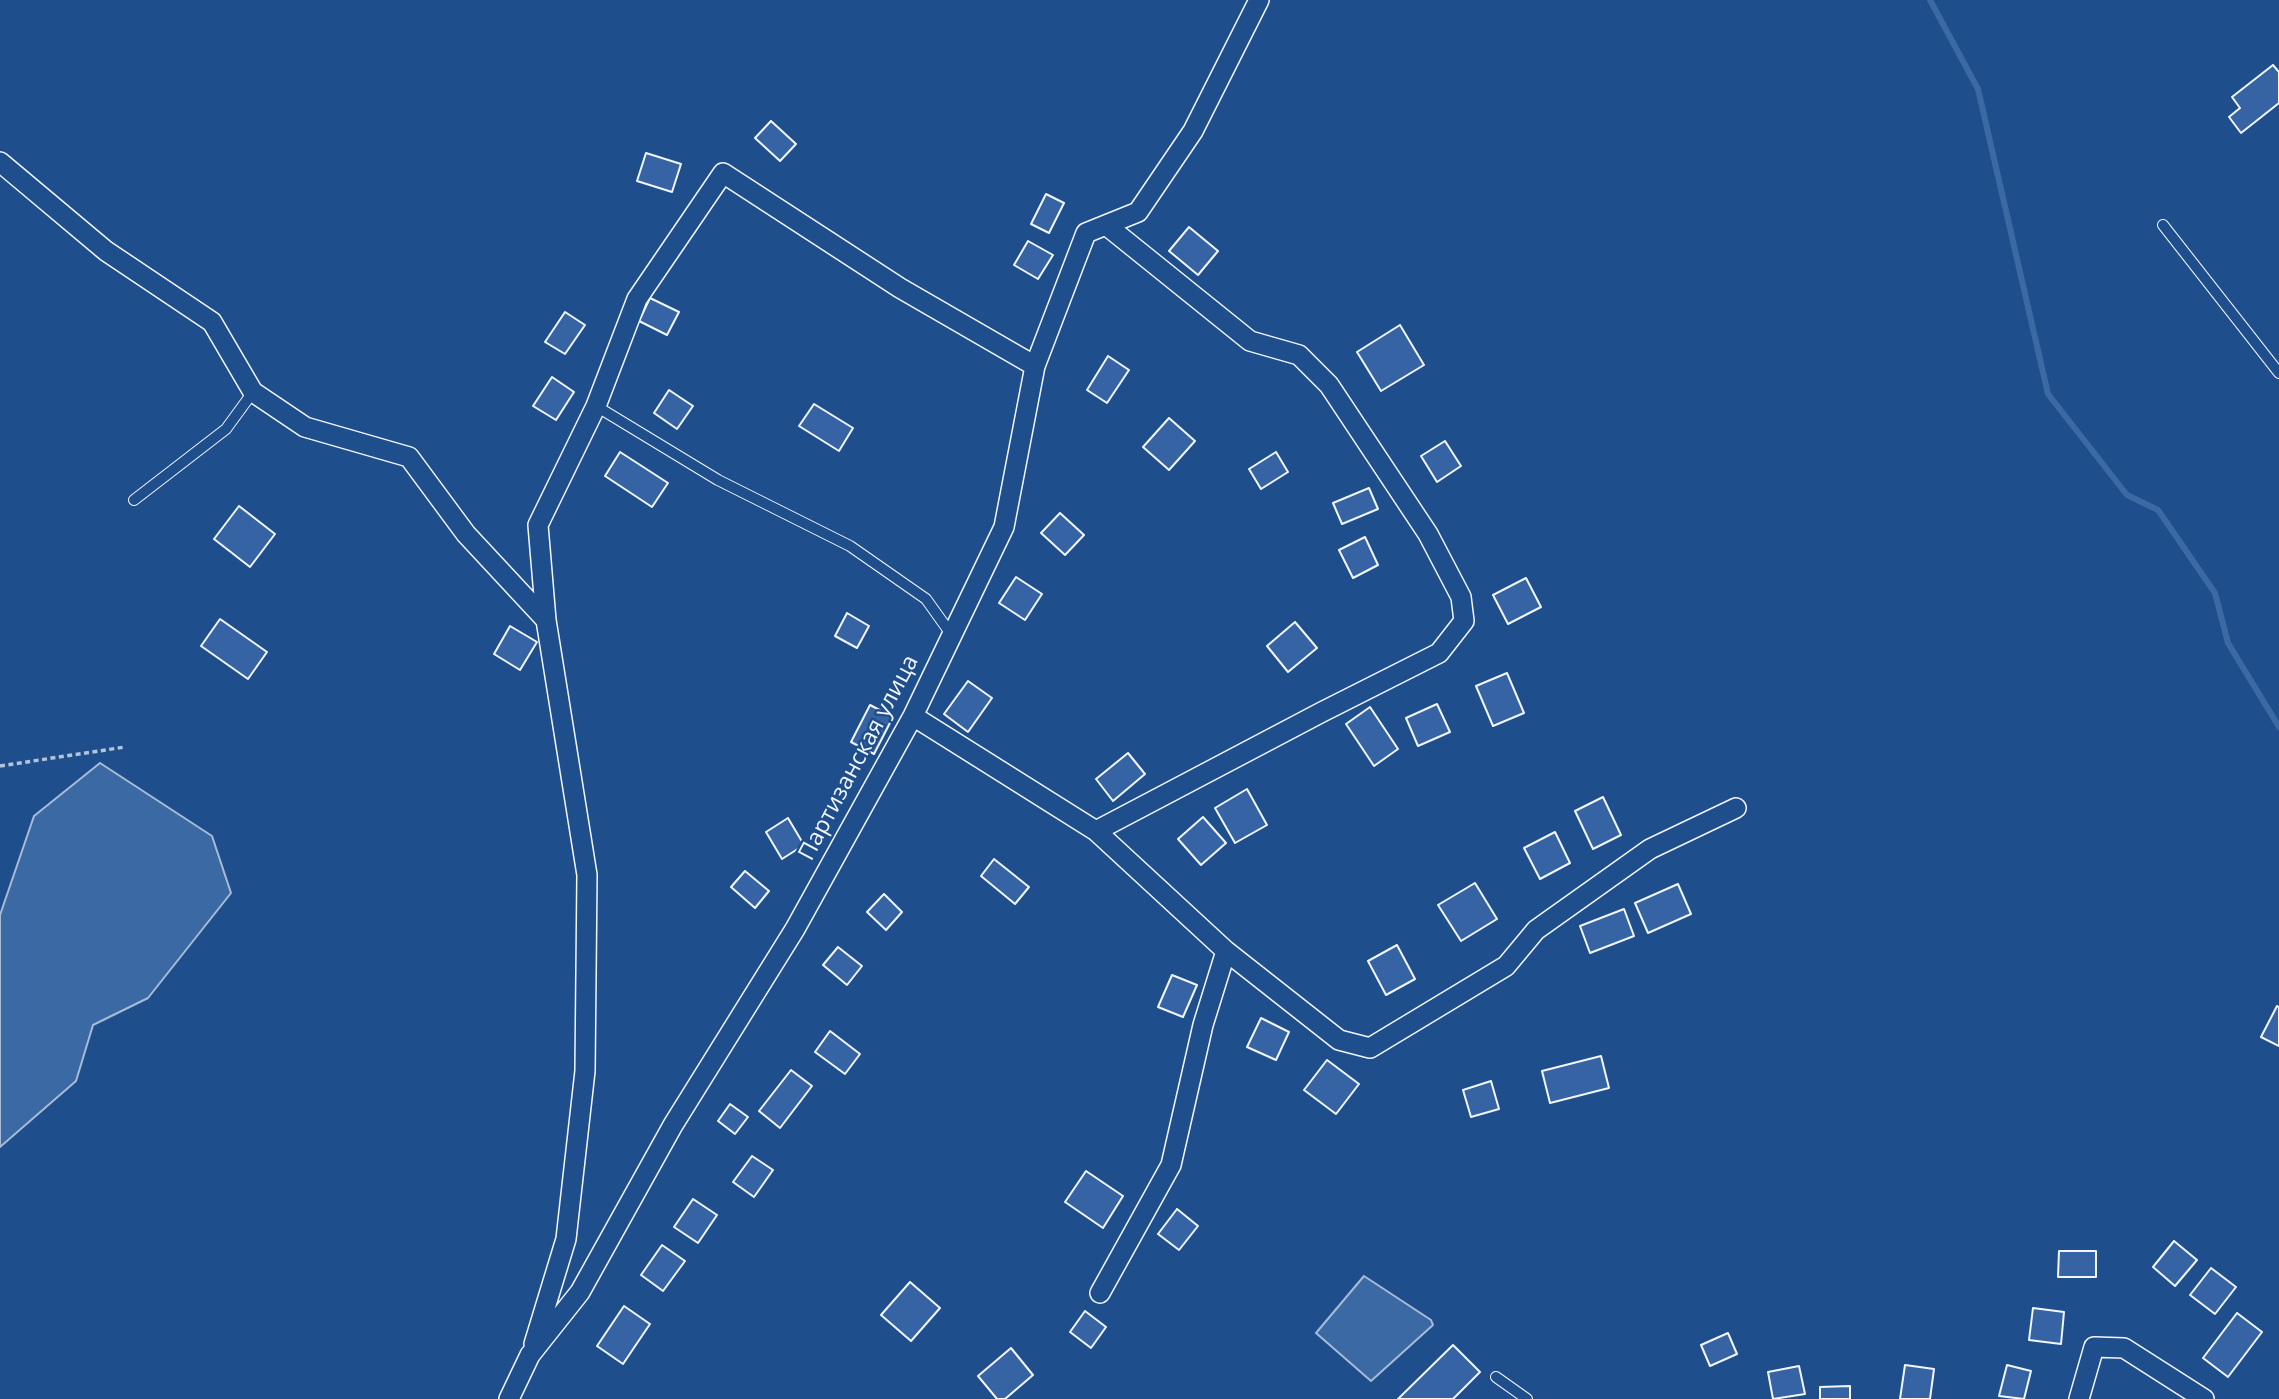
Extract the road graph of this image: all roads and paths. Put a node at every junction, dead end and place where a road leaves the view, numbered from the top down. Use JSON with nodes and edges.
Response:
{"nodes":[{"id":1,"x":1259,"y":0,"type":"edge"},
{"id":2,"x":0,"y":162,"type":"edge"},
{"id":3,"x":1106,"y":225,"type":"junction"},
{"id":4,"x":2164,"y":225,"type":"dead end"},
{"id":5,"x":1035,"y":366,"type":"junction"},
{"id":6,"x":2279,"y":373,"type":"edge"},
{"id":7,"x":253,"y":392,"type":"junction"},
{"id":8,"x":596,"y":406,"type":"junction"},
{"id":9,"x":134,"y":500,"type":"dead end"},
{"id":10,"x":546,"y":620,"type":"junction"},
{"id":11,"x":951,"y":634,"type":"junction"},
{"id":12,"x":913,"y":716,"type":"junction"},
{"id":13,"x":125,"y":747,"type":"dead end"},
{"id":14,"x":0,"y":766,"type":"edge"},
{"id":15,"x":1736,"y":808,"type":"dead end"},
{"id":16,"x":1096,"y":831,"type":"junction"},
{"id":17,"x":1226,"y":950,"type":"junction"},
{"id":18,"x":1100,"y":1293,"type":"dead end"},
{"id":19,"x":530,"y":1355,"type":"junction"},
{"id":20,"x":1496,"y":1377,"type":"dead end"},
{"id":21,"x":509,"y":1399,"type":"edge"},
{"id":22,"x":1527,"y":1399,"type":"edge"},
{"id":23,"x":2078,"y":1399,"type":"edge"},
{"id":24,"x":2204,"y":1399,"type":"edge"}],
"edges":[{"from":1,"to":3,"type":"street","name":"Партизанская улица"},
{"from":2,"to":7,"type":"street"},
{"from":3,"to":5,"type":"street","name":"Партизанская улица"},
{"from":3,"to":16,"type":"street"},
{"from":4,"to":6,"type":"lane"},
{"from":5,"to":8,"type":"street"},
{"from":5,"to":11,"type":"street","name":"Партизанская улица"},
{"from":7,"to":9,"type":"lane"},
{"from":7,"to":10,"type":"street"},
{"from":8,"to":10,"type":"street"},
{"from":8,"to":11,"type":"lane"},
{"from":10,"to":19,"type":"street"},
{"from":11,"to":12,"type":"street","name":"Партизанская улица"},
{"from":12,"to":16,"type":"street"},
{"from":12,"to":19,"type":"street","name":"Партизанская улица"},
{"from":13,"to":14,"type":"path"},
{"from":15,"to":17,"type":"street"},
{"from":16,"to":17,"type":"street"},
{"from":17,"to":18,"type":"street"},
{"from":19,"to":21,"type":"street","name":"Партизанская улица"},
{"from":20,"to":22,"type":"lane"},
{"from":23,"to":24,"type":"street"}]}
